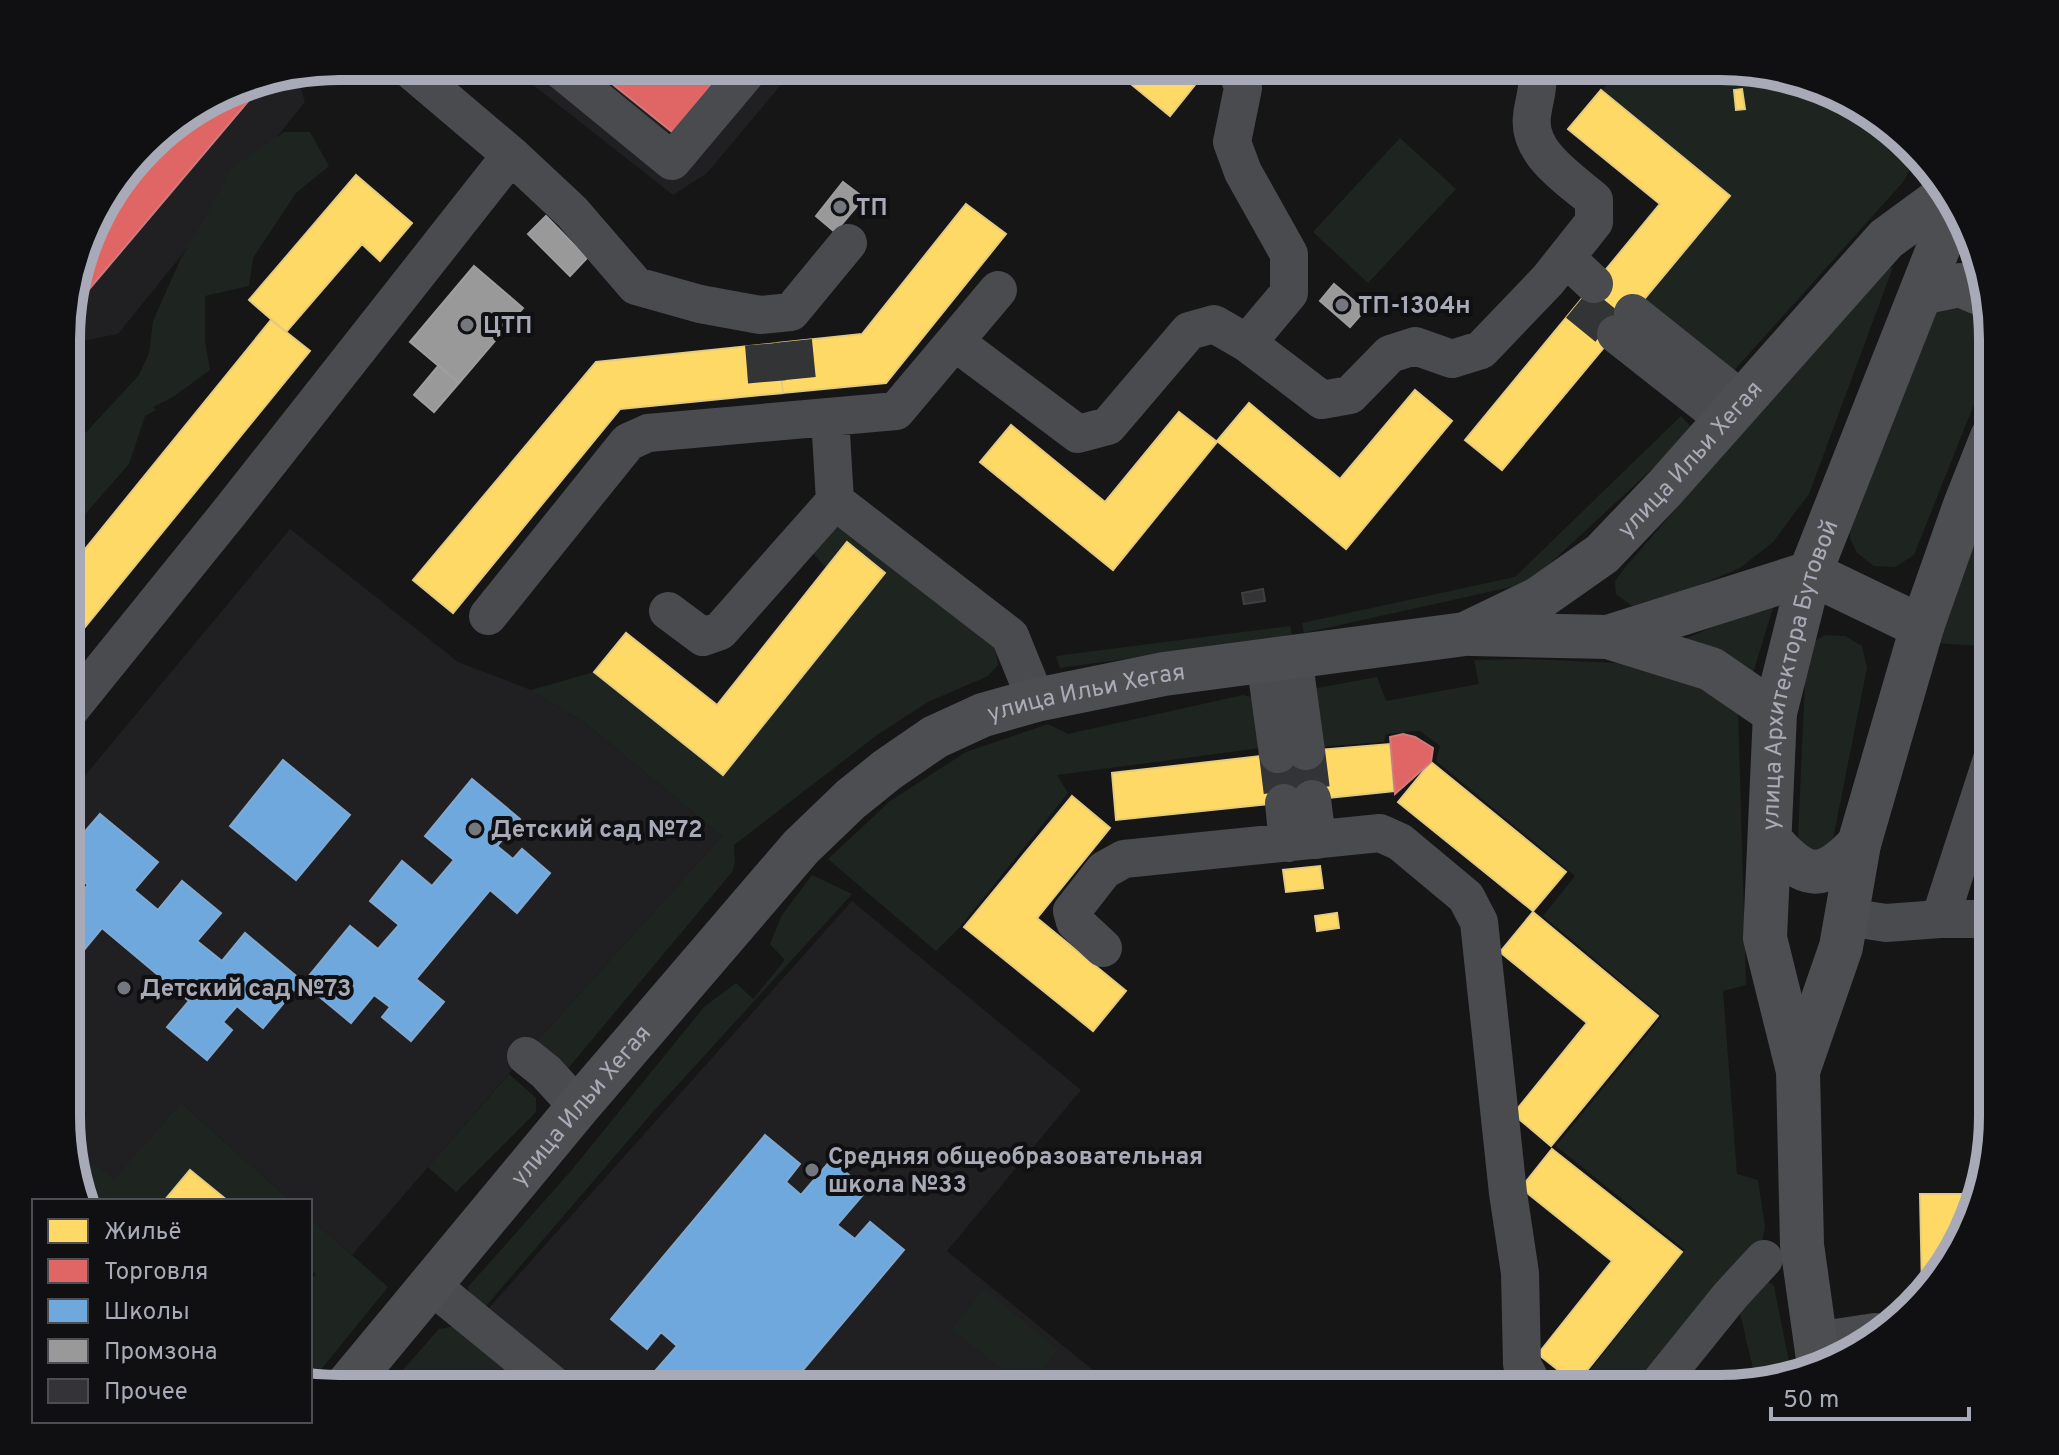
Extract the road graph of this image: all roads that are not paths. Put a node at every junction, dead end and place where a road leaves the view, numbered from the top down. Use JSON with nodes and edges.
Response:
{"nodes":[{"id":1,"x":424,"y":81,"type":"edge"},
{"id":2,"x":574,"y":81,"type":"edge"},
{"id":3,"x":739,"y":81,"type":"edge"},
{"id":4,"x":1241,"y":81,"type":"edge"},
{"id":5,"x":1539,"y":81,"type":"edge"},
{"id":6,"x":511,"y":155,"type":"junction"},
{"id":7,"x":1938,"y":201,"type":"edge"},
{"id":8,"x":1950,"y":220,"type":"edge"},
{"id":9,"x":848,"y":243,"type":"dead end"},
{"id":10,"x":1557,"y":269,"type":"junction"},
{"id":11,"x":998,"y":290,"type":"dead end"},
{"id":12,"x":1974,"y":291,"type":"edge"},
{"id":13,"x":1921,"y":293,"type":"junction"},
{"id":14,"x":1586,"y":294,"type":"tunnel mouth"},
{"id":15,"x":1624,"y":323,"type":"tunnel mouth"},
{"id":16,"x":955,"y":342,"type":"junction"},
{"id":17,"x":1247,"y":343,"type":"junction"},
{"id":18,"x":794,"y":408,"type":"junction"},
{"id":19,"x":1733,"y":409,"type":"junction"},
{"id":20,"x":1978,"y":472,"type":"edge"},
{"id":21,"x":835,"y":501,"type":"junction"},
{"id":22,"x":1810,"y":573,"type":"junction"},
{"id":23,"x":668,"y":611,"type":"dead end"},
{"id":24,"x":488,"y":616,"type":"dead end"},
{"id":25,"x":1922,"y":627,"type":"junction"},
{"id":26,"x":1465,"y":634,"type":"junction"},
{"id":27,"x":1608,"y":637,"type":"junction"},
{"id":28,"x":1279,"y":658,"type":"junction"},
{"id":29,"x":80,"y":697,"type":"edge"},
{"id":30,"x":1036,"y":700,"type":"junction"},
{"id":31,"x":1775,"y":713,"type":"junction"},
{"id":32,"x":1292,"y":752,"type":"tunnel mouth"},
{"id":33,"x":1298,"y":801,"type":"tunnel mouth"},
{"id":34,"x":1978,"y":802,"type":"edge"},
{"id":35,"x":1770,"y":840,"type":"junction"},
{"id":36,"x":1303,"y":841,"type":"junction"},
{"id":37,"x":1859,"y":844,"type":"junction"},
{"id":38,"x":1847,"y":917,"type":"junction"},
{"id":39,"x":1940,"y":919,"type":"junction"},
{"id":40,"x":1978,"y":919,"type":"edge"},
{"id":41,"x":1103,"y":948,"type":"dead end"},
{"id":42,"x":526,"y":1056,"type":"dead end"},
{"id":43,"x":1798,"y":1071,"type":"junction"},
{"id":44,"x":578,"y":1107,"type":"junction"},
{"id":45,"x":1764,"y":1259,"type":"dead end"},
{"id":46,"x":431,"y":1285,"type":"junction"},
{"id":47,"x":1840,"y":1345,"type":"edge"},
{"id":48,"x":1817,"y":1354,"type":"edge"},
{"id":49,"x":357,"y":1374,"type":"edge"},
{"id":50,"x":540,"y":1374,"type":"edge"},
{"id":51,"x":1528,"y":1375,"type":"edge"},
{"id":52,"x":1666,"y":1375,"type":"edge"}],
"edges":[{"from":1,"to":6,"type":"lane"},
{"from":2,"to":3,"type":"lane"},
{"from":4,"to":17,"type":"lane"},
{"from":5,"to":10,"type":"lane"},
{"from":6,"to":9,"type":"lane"},
{"from":6,"to":29,"type":"lane"},
{"from":7,"to":19,"type":"main road","name":"улица Ильи Хегая"},
{"from":8,"to":13,"type":"main road","name":"улица Архитектора Бутовой"},
{"from":10,"to":14,"type":"lane"},
{"from":10,"to":17,"type":"lane"},
{"from":11,"to":16,"type":"lane"},
{"from":12,"to":13,"type":"main road"},
{"from":13,"to":22,"type":"main road","name":"улица Архитектора Бутовой"},
{"from":15,"to":19,"type":"lane"},
{"from":16,"to":17,"type":"lane"},
{"from":16,"to":18,"type":"lane"},
{"from":18,"to":21,"type":"lane"},
{"from":18,"to":24,"type":"lane"},
{"from":19,"to":26,"type":"main road","name":"улица Ильи Хегая"},
{"from":20,"to":25,"type":"main road","name":"улица Архитектора Бутовой"},
{"from":21,"to":23,"type":"lane"},
{"from":21,"to":30,"type":"lane"},
{"from":22,"to":25,"type":"main road"},
{"from":22,"to":27,"type":"main road"},
{"from":22,"to":31,"type":"main road","name":"улица Архитектора Бутовой"},
{"from":25,"to":37,"type":"main road","name":"улица Архитектора Бутовой"},
{"from":26,"to":27,"type":"main road"},
{"from":26,"to":28,"type":"main road","name":"улица Ильи Хегая"},
{"from":27,"to":31,"type":"main road"},
{"from":28,"to":30,"type":"main road","name":"улица Ильи Хегая"},
{"from":28,"to":32,"type":"lane"},
{"from":30,"to":44,"type":"main road","name":"улица Ильи Хегая"},
{"from":31,"to":35,"type":"main road","name":"улица Архитектора Бутовой"},
{"from":33,"to":36,"type":"lane"},
{"from":34,"to":39,"type":"lane"},
{"from":35,"to":37,"type":"main road"},
{"from":35,"to":43,"type":"main road","name":"улица Архитектора Бутовой"},
{"from":36,"to":41,"type":"lane"},
{"from":36,"to":51,"type":"lane"},
{"from":37,"to":38,"type":"main road","name":"улица Архитектора Бутовой"},
{"from":38,"to":39,"type":"lane"},
{"from":38,"to":43,"type":"main road","name":"улица Архитектора Бутовой"},
{"from":39,"to":40,"type":"lane"},
{"from":42,"to":44,"type":"lane"},
{"from":43,"to":48,"type":"main road","name":"улица Архитектора Бутовой"},
{"from":44,"to":46,"type":"main road","name":"улица Ильи Хегая"},
{"from":45,"to":52,"type":"lane"},
{"from":46,"to":49,"type":"main road","name":"улица Ильи Хегая"},
{"from":46,"to":50,"type":"lane"},
{"from":47,"to":48,"type":"lane"}]}
